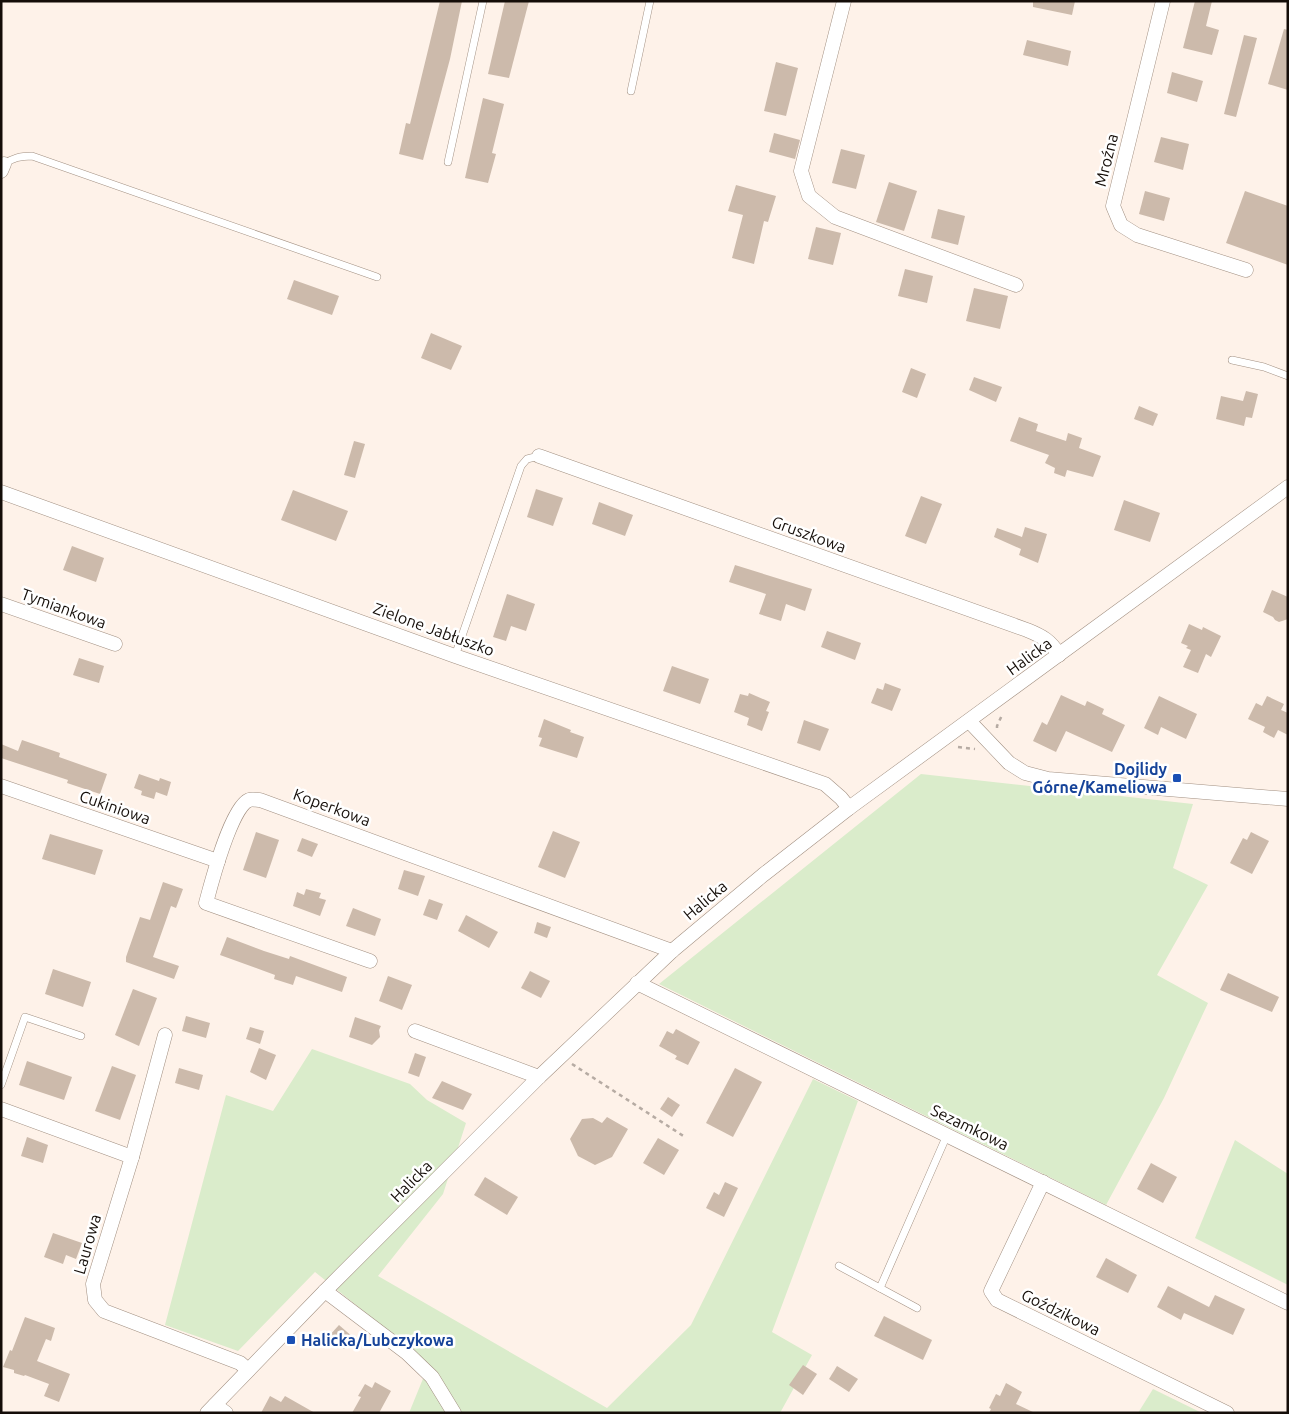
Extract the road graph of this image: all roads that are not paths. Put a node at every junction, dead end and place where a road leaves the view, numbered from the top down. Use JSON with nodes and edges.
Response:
{"nodes":[{"id":1,"x":484,"y":1,"type":"edge"},
{"id":2,"x":650,"y":1,"type":"edge"},
{"id":3,"x":844,"y":1,"type":"edge"},
{"id":4,"x":1163,"y":1,"type":"edge"},
{"id":5,"x":631,"y":91,"type":"dead end"},
{"id":6,"x":448,"y":162,"type":"dead end"},
{"id":7,"x":3,"y":167,"type":"edge"},
{"id":8,"x":1246,"y":270,"type":"dead end"},
{"id":9,"x":376,"y":277,"type":"dead end"},
{"id":10,"x":1016,"y":285,"type":"dead end"},
{"id":11,"x":1232,"y":360,"type":"dead end"},
{"id":12,"x":1288,"y":376,"type":"edge"},
{"id":13,"x":539,"y":456,"type":"joint"},
{"id":14,"x":1288,"y":487,"type":"edge"},
{"id":15,"x":1,"y":492,"type":"edge"},
{"id":16,"x":1,"y":604,"type":"edge"},
{"id":17,"x":115,"y":644,"type":"dead end"},
{"id":18,"x":1059,"y":655,"type":"junction"},
{"id":19,"x":455,"y":656,"type":"junction"},
{"id":20,"x":969,"y":721,"type":"junction"},
{"id":21,"x":1,"y":786,"type":"edge"},
{"id":22,"x":1288,"y":799,"type":"edge"},
{"id":23,"x":849,"y":808,"type":"junction"},
{"id":24,"x":218,"y":861,"type":"junction"},
{"id":25,"x":672,"y":951,"type":"junction"},
{"id":26,"x":370,"y":961,"type":"dead end"},
{"id":27,"x":637,"y":983,"type":"junction"},
{"id":28,"x":415,"y":1031,"type":"dead end"},
{"id":29,"x":165,"y":1034,"type":"dead end"},
{"id":30,"x":81,"y":1036,"type":"dead end"},
{"id":31,"x":539,"y":1077,"type":"junction"},
{"id":32,"x":1,"y":1085,"type":"edge"},
{"id":33,"x":1,"y":1109,"type":"edge"},
{"id":34,"x":947,"y":1135,"type":"junction"},
{"id":35,"x":132,"y":1157,"type":"junction"},
{"id":36,"x":1043,"y":1182,"type":"junction"},
{"id":37,"x":839,"y":1266,"type":"dead end"},
{"id":38,"x":880,"y":1288,"type":"junction"},
{"id":39,"x":326,"y":1291,"type":"junction"},
{"id":40,"x":1288,"y":1303,"type":"edge"},
{"id":41,"x":917,"y":1308,"type":"dead end"},
{"id":42,"x":248,"y":1370,"type":"junction"},
{"id":43,"x":216,"y":1410,"type":"edge"},
{"id":44,"x":454,"y":1413,"type":"edge"},
{"id":45,"x":1227,"y":1413,"type":"edge"}],
"edges":[{"from":1,"to":6,"type":"lane"},
{"from":2,"to":5,"type":"lane"},
{"from":3,"to":10,"type":"street"},
{"from":4,"to":8,"type":"street","name":"Mroźna"},
{"from":7,"to":9,"type":"lane"},
{"from":11,"to":12,"type":"lane"},
{"from":13,"to":18,"type":"street","name":"Gruszkowa"},
{"from":13,"to":19,"type":"lane"},
{"from":14,"to":18,"type":"street","name":"Halicka"},
{"from":15,"to":19,"type":"street","name":"Zielone Jabłuszko"},
{"from":16,"to":17,"type":"street","name":"Tymiankowa"},
{"from":18,"to":20,"type":"street","name":"Halicka"},
{"from":19,"to":23,"type":"street","name":"Zielone Jabłuszko"},
{"from":20,"to":22,"type":"street"},
{"from":20,"to":23,"type":"street","name":"Halicka"},
{"from":21,"to":24,"type":"street","name":"Cukiniowa"},
{"from":23,"to":25,"type":"street","name":"Halicka"},
{"from":24,"to":25,"type":"street","name":"Koperkowa"},
{"from":24,"to":26,"type":"street","name":"Koperkowa"},
{"from":25,"to":27,"type":"street","name":"Halicka"},
{"from":27,"to":31,"type":"street","name":"Halicka"},
{"from":27,"to":34,"type":"street","name":"Sezamkowa"},
{"from":28,"to":31,"type":"street"},
{"from":29,"to":35,"type":"street","name":"Laurowa"},
{"from":30,"to":32,"type":"lane"},
{"from":31,"to":39,"type":"street","name":"Halicka"},
{"from":33,"to":35,"type":"street"},
{"from":34,"to":36,"type":"street","name":"Sezamkowa"},
{"from":34,"to":38,"type":"lane"},
{"from":35,"to":42,"type":"street","name":"Laurowa"},
{"from":36,"to":40,"type":"street","name":"Sezamkowa"},
{"from":36,"to":45,"type":"street","name":"Goździkowa"},
{"from":37,"to":38,"type":"lane"},
{"from":38,"to":41,"type":"lane"},
{"from":39,"to":42,"type":"street","name":"Halicka"},
{"from":39,"to":44,"type":"street"},
{"from":42,"to":43,"type":"street","name":"Halicka"}]}
